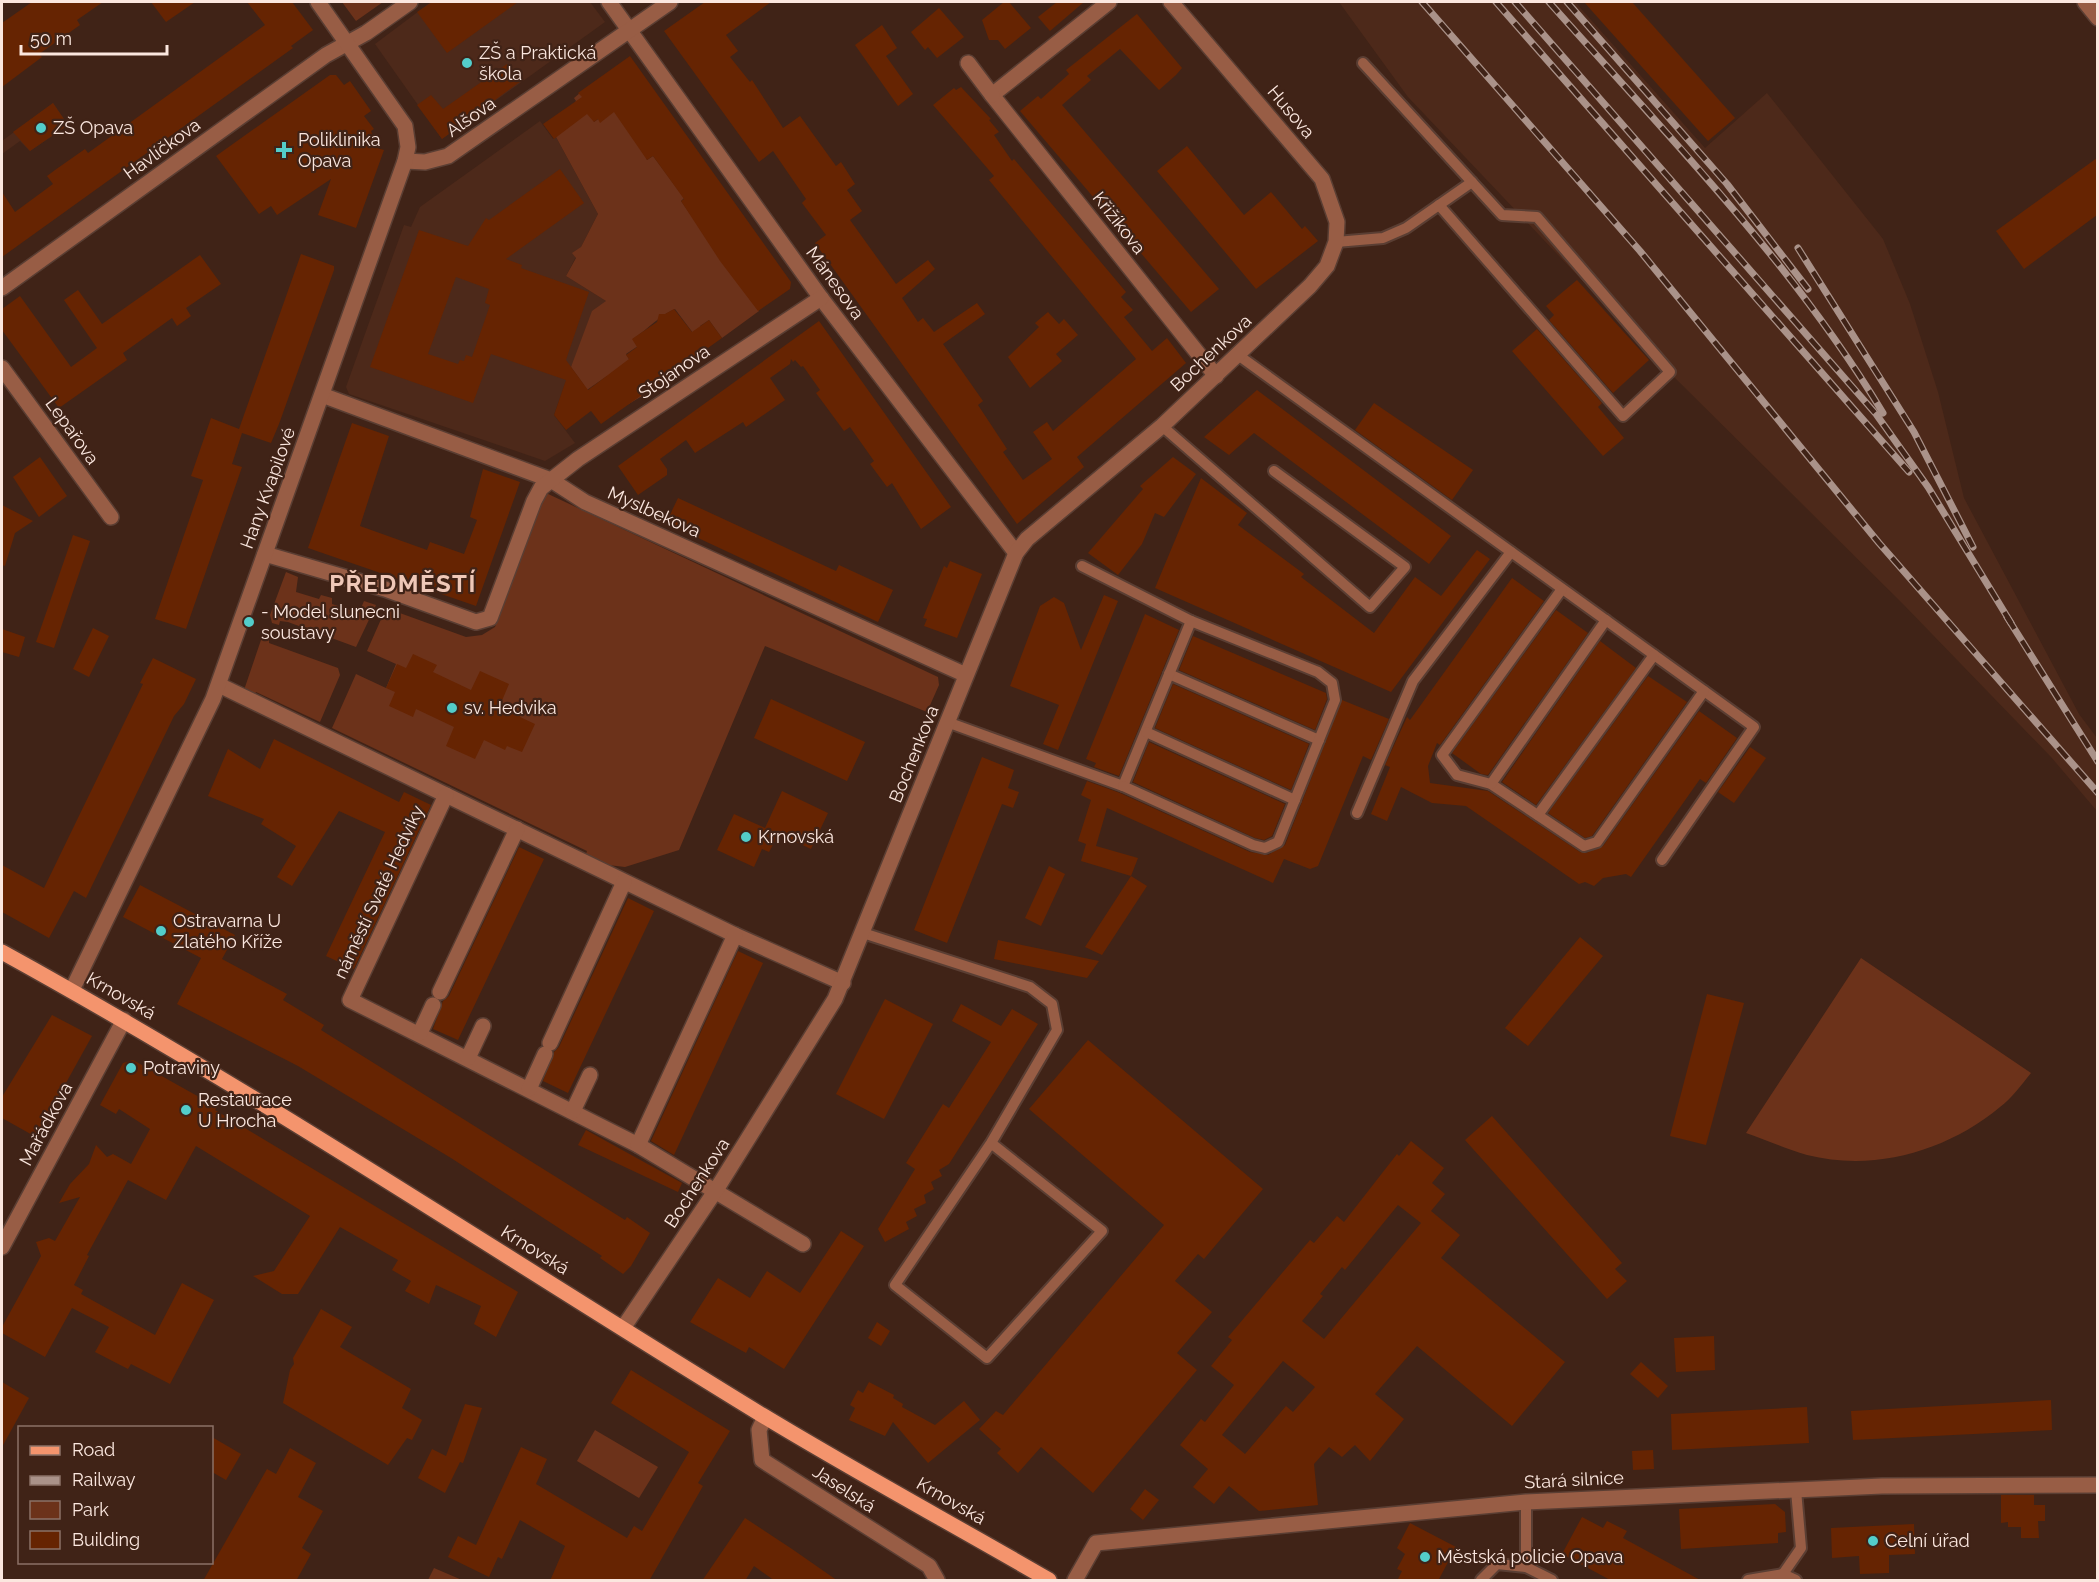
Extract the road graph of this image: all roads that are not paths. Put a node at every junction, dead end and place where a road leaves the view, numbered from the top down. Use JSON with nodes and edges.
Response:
{"nodes":[{"id":1,"x":318,"y":2,"type":"edge"},
{"id":2,"x":410,"y":2,"type":"edge"},
{"id":3,"x":609,"y":2,"type":"edge"},
{"id":4,"x":670,"y":2,"type":"edge"},
{"id":5,"x":1109,"y":2,"type":"edge"},
{"id":6,"x":1171,"y":2,"type":"edge"},
{"id":7,"x":2085,"y":2,"type":"edge"},
{"id":8,"x":2097,"y":18,"type":"edge"},
{"id":9,"x":630,"y":30,"type":"junction"},
{"id":10,"x":346,"y":42,"type":"junction"},
{"id":11,"x":968,"y":63,"type":"dead end"},
{"id":12,"x":1363,"y":63,"type":"dead end"},
{"id":13,"x":992,"y":94,"type":"junction"},
{"id":14,"x":405,"y":161,"type":"junction"},
{"id":15,"x":1472,"y":182,"type":"junction"},
{"id":16,"x":1439,"y":205,"type":"junction"},
{"id":17,"x":1336,"y":242,"type":"junction"},
{"id":18,"x":1327,"y":266,"type":"joint"},
{"id":19,"x":2,"y":288,"type":"edge"},
{"id":20,"x":821,"y":298,"type":"junction"},
{"id":21,"x":1238,"y":355,"type":"junction"},
{"id":22,"x":2,"y":368,"type":"edge"},
{"id":23,"x":1216,"y":376,"type":"junction"},
{"id":24,"x":321,"y":395,"type":"junction"},
{"id":25,"x":1162,"y":426,"type":"junction"},
{"id":26,"x":1274,"y":471,"type":"dead end"},
{"id":27,"x":551,"y":480,"type":"junction"},
{"id":28,"x":111,"y":517,"type":"dead end"},
{"id":29,"x":1511,"y":552,"type":"junction"},
{"id":30,"x":1016,"y":553,"type":"junction"},
{"id":31,"x":265,"y":554,"type":"junction"},
{"id":32,"x":1082,"y":566,"type":"dead end"},
{"id":33,"x":1562,"y":589,"type":"junction"},
{"id":34,"x":1606,"y":620,"type":"junction"},
{"id":35,"x":1191,"y":621,"type":"junction"},
{"id":36,"x":1654,"y":655,"type":"junction"},
{"id":37,"x":1169,"y":674,"type":"junction"},
{"id":38,"x":966,"y":675,"type":"junction"},
{"id":39,"x":219,"y":685,"type":"junction"},
{"id":40,"x":1704,"y":691,"type":"junction"},
{"id":41,"x":947,"y":722,"type":"junction"},
{"id":42,"x":1146,"y":732,"type":"junction"},
{"id":43,"x":1319,"y":740,"type":"junction"},
{"id":44,"x":1491,"y":784,"type":"junction"},
{"id":45,"x":1124,"y":786,"type":"junction"},
{"id":46,"x":446,"y":795,"type":"junction"},
{"id":47,"x":1294,"y":800,"type":"junction"},
{"id":48,"x":1357,"y":813,"type":"dead end"},
{"id":49,"x":1538,"y":815,"type":"junction"},
{"id":50,"x":517,"y":829,"type":"junction"},
{"id":51,"x":1662,"y":860,"type":"dead end"},
{"id":52,"x":624,"y":882,"type":"junction"},
{"id":53,"x":863,"y":933,"type":"junction"},
{"id":54,"x":735,"y":935,"type":"junction"},
{"id":55,"x":2,"y":952,"type":"edge"},
{"id":56,"x":843,"y":983,"type":"junction"},
{"id":57,"x":72,"y":990,"type":"junction"},
{"id":58,"x":124,"y":1020,"type":"junction"},
{"id":59,"x":483,"y":1026,"type":"dead end"},
{"id":60,"x":420,"y":1033,"type":"junction"},
{"id":61,"x":468,"y":1058,"type":"junction"},
{"id":62,"x":590,"y":1075,"type":"dead end"},
{"id":63,"x":529,"y":1089,"type":"junction"},
{"id":64,"x":573,"y":1112,"type":"junction"},
{"id":65,"x":991,"y":1143,"type":"junction"},
{"id":66,"x":638,"y":1145,"type":"junction"},
{"id":67,"x":716,"y":1190,"type":"junction"},
{"id":68,"x":803,"y":1244,"type":"dead end"},
{"id":69,"x":2,"y":1247,"type":"edge"},
{"id":70,"x":623,"y":1328,"type":"junction"},
{"id":71,"x":765,"y":1417,"type":"junction"},
{"id":72,"x":2097,"y":1485,"type":"edge"},
{"id":73,"x":1796,"y":1490,"type":"junction"},
{"id":74,"x":1526,"y":1502,"type":"junction"},
{"id":75,"x":1526,"y":1567,"type":"junction"},
{"id":76,"x":1783,"y":1574,"type":"junction"},
{"id":77,"x":936,"y":1581,"type":"edge"},
{"id":78,"x":1049,"y":1581,"type":"edge"},
{"id":79,"x":1075,"y":1581,"type":"edge"},
{"id":80,"x":1481,"y":1581,"type":"edge"},
{"id":81,"x":1552,"y":1581,"type":"edge"},
{"id":82,"x":1748,"y":1581,"type":"edge"},
{"id":83,"x":1796,"y":1581,"type":"edge"}],
"edges":[{"from":1,"to":10,"type":"street","name":"Hany Kvapilové"},
{"from":2,"to":10,"type":"street","name":"Havlíčkova"},
{"from":3,"to":9,"type":"street","name":"Mánesova"},
{"from":4,"to":9,"type":"street","name":"Alšova"},
{"from":5,"to":13,"type":"street"},
{"from":6,"to":17,"type":"street","name":"Husova"},
{"from":7,"to":8,"type":"street"},
{"from":9,"to":14,"type":"street","name":"Alšova"},
{"from":9,"to":20,"type":"street","name":"Mánesova"},
{"from":10,"to":14,"type":"street","name":"Hany Kvapilové"},
{"from":10,"to":19,"type":"street","name":"Havlíčkova"},
{"from":11,"to":13,"type":"street","name":"Křižíkova"},
{"from":12,"to":15,"type":"lane"},
{"from":13,"to":23,"type":"street","name":"Křižíkova"},
{"from":14,"to":24,"type":"street","name":"Hany Kvapilové"},
{"from":15,"to":16,"type":"lane"},
{"from":15,"to":16,"type":"lane"},
{"from":16,"to":17,"type":"lane"},
{"from":17,"to":18,"type":"street","name":"Husova"},
{"from":18,"to":21,"type":"street","name":"Bochenkova"},
{"from":20,"to":27,"type":"street","name":"Stojanova"},
{"from":20,"to":30,"type":"street","name":"Mánesova"},
{"from":21,"to":23,"type":"street","name":"Bochenkova"},
{"from":21,"to":29,"type":"lane"},
{"from":22,"to":28,"type":"street","name":"Lepařova"},
{"from":23,"to":25,"type":"street","name":"Bochenkova"},
{"from":24,"to":27,"type":"street","name":"Myslbekova"},
{"from":24,"to":31,"type":"street","name":"Hany Kvapilové"},
{"from":25,"to":26,"type":"lane"},
{"from":25,"to":30,"type":"street","name":"Bochenkova"},
{"from":27,"to":31,"type":"street"},
{"from":27,"to":38,"type":"street","name":"Myslbekova"},
{"from":29,"to":33,"type":"lane"},
{"from":29,"to":48,"type":"lane"},
{"from":30,"to":38,"type":"street","name":"Bochenkova"},
{"from":31,"to":39,"type":"street","name":"Hany Kvapilové"},
{"from":32,"to":35,"type":"lane"},
{"from":33,"to":34,"type":"lane"},
{"from":33,"to":44,"type":"lane"},
{"from":34,"to":36,"type":"lane"},
{"from":34,"to":44,"type":"lane"},
{"from":35,"to":37,"type":"lane"},
{"from":35,"to":43,"type":"lane"},
{"from":36,"to":40,"type":"lane"},
{"from":36,"to":49,"type":"lane"},
{"from":37,"to":42,"type":"lane"},
{"from":37,"to":43,"type":"lane"},
{"from":38,"to":41,"type":"street","name":"Bochenkova"},
{"from":39,"to":46,"type":"street","name":"náměstí Svaté Hedviky"},
{"from":39,"to":57,"type":"street","name":"Hany Kvapilové"},
{"from":40,"to":49,"type":"lane"},
{"from":40,"to":51,"type":"lane"},
{"from":41,"to":45,"type":"lane"},
{"from":41,"to":53,"type":"street","name":"Bochenkova"},
{"from":42,"to":45,"type":"lane"},
{"from":42,"to":47,"type":"lane"},
{"from":43,"to":47,"type":"lane"},
{"from":44,"to":49,"type":"lane"},
{"from":45,"to":47,"type":"lane"},
{"from":46,"to":50,"type":"street","name":"náměstí Svaté Hedviky"},
{"from":46,"to":60,"type":"street","name":"náměstí Svaté Hedviky"},
{"from":50,"to":52,"type":"street","name":"náměstí Svaté Hedviky"},
{"from":50,"to":60,"type":"street"},
{"from":52,"to":54,"type":"street","name":"náměstí Svaté Hedviky"},
{"from":52,"to":63,"type":"street"},
{"from":53,"to":56,"type":"street","name":"Bochenkova"},
{"from":53,"to":65,"type":"lane"},
{"from":54,"to":56,"type":"street","name":"náměstí Svaté Hedviky"},
{"from":54,"to":66,"type":"street"},
{"from":55,"to":57,"type":"main road","name":"Krnovská"},
{"from":56,"to":67,"type":"street","name":"Bochenkova"},
{"from":57,"to":58,"type":"main road","name":"Krnovská"},
{"from":58,"to":69,"type":"street","name":"Mařádkova"},
{"from":58,"to":70,"type":"main road","name":"Krnovská"},
{"from":59,"to":61,"type":"street"},
{"from":60,"to":61,"type":"street","name":"náměstí Svaté Hedviky"},
{"from":61,"to":63,"type":"street","name":"náměstí Svaté Hedviky"},
{"from":62,"to":64,"type":"street"},
{"from":63,"to":64,"type":"street","name":"náměstí Svaté Hedviky"},
{"from":64,"to":66,"type":"street","name":"náměstí Svaté Hedviky"},
{"from":65,"to":65,"type":"lane"},
{"from":66,"to":67,"type":"street","name":"náměstí Svaté Hedviky"},
{"from":67,"to":68,"type":"street","name":"náměstí Svaté Hedviky"},
{"from":67,"to":70,"type":"street","name":"Bochenkova"},
{"from":70,"to":71,"type":"main road","name":"Krnovská"},
{"from":71,"to":77,"type":"street","name":"Jaselská"},
{"from":71,"to":78,"type":"main road","name":"Krnovská"},
{"from":72,"to":73,"type":"street","name":"Stará silnice"},
{"from":73,"to":74,"type":"street","name":"Stará silnice"},
{"from":73,"to":76,"type":"lane"},
{"from":74,"to":75,"type":"lane"},
{"from":74,"to":79,"type":"street","name":"Stará silnice"},
{"from":75,"to":80,"type":"lane"},
{"from":75,"to":81,"type":"lane"},
{"from":76,"to":82,"type":"lane"},
{"from":76,"to":83,"type":"lane"}]}
